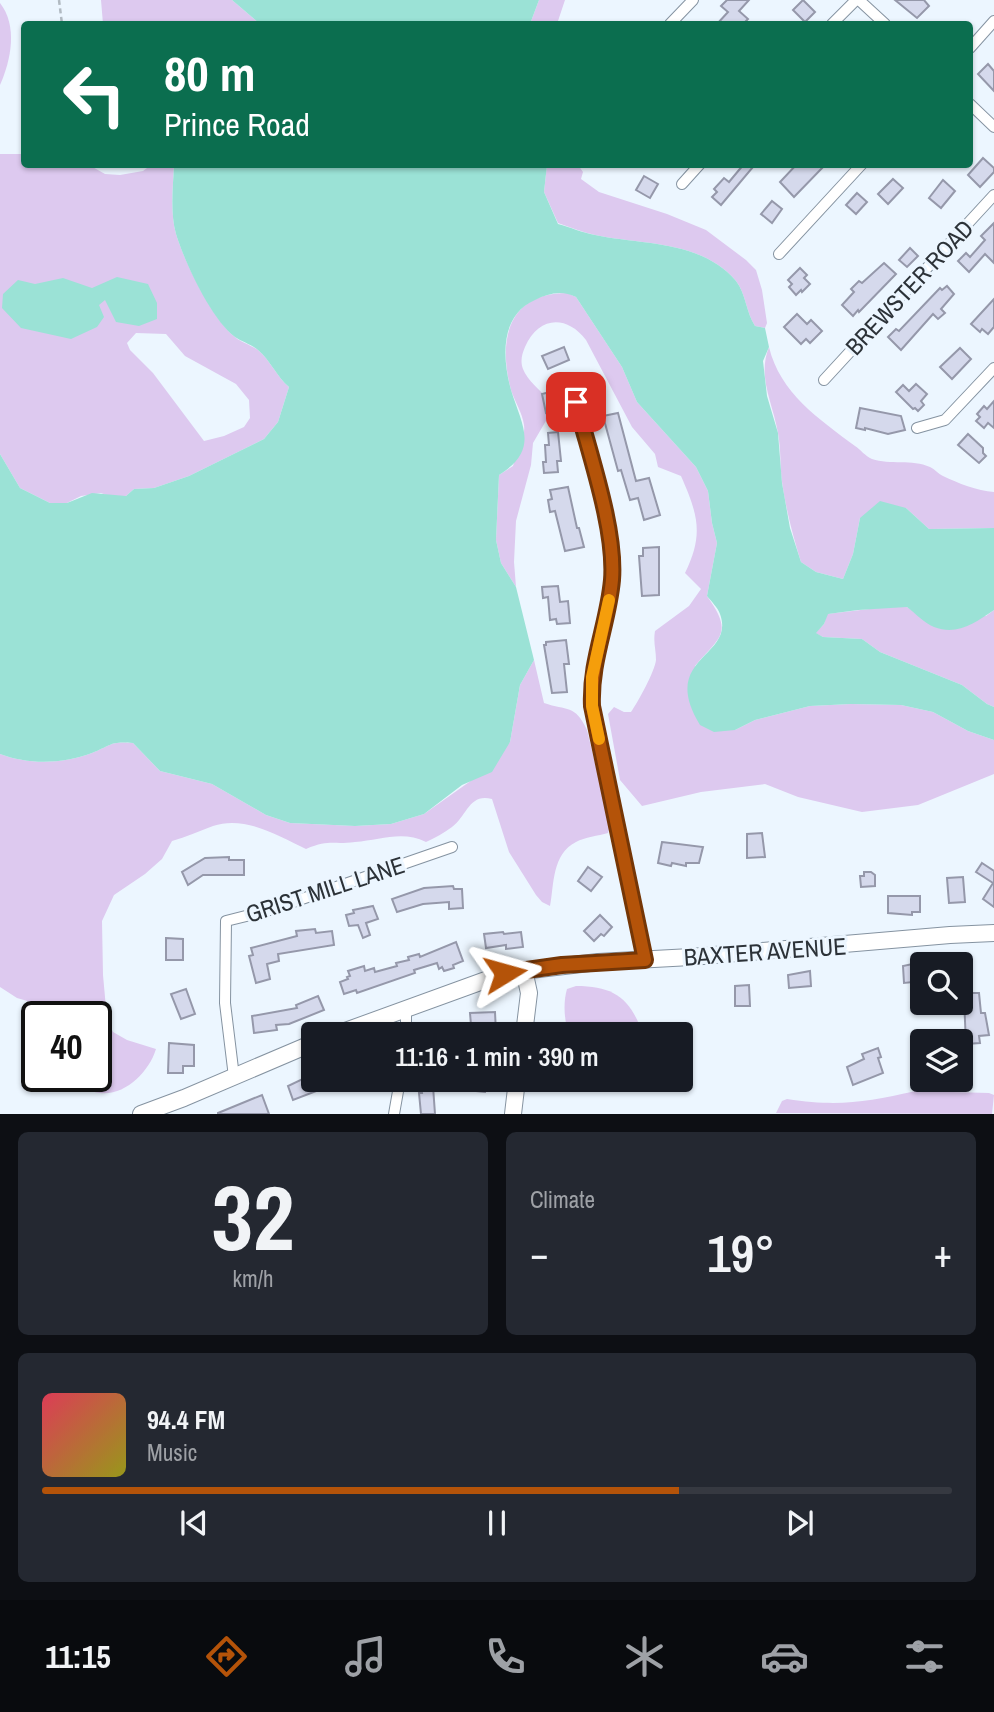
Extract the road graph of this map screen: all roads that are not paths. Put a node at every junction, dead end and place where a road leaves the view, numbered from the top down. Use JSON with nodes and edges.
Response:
{"nodes":[{"id":1,"x":693,"y":0,"type":"edge"},
{"id":2,"x":857,"y":0,"type":"edge"},
{"id":3,"x":673,"y":21,"type":"edge"},
{"id":4,"x":835,"y":21,"type":"edge"},
{"id":5,"x":882,"y":21,"type":"edge"},
{"id":6,"x":994,"y":21,"type":"edge"},
{"id":7,"x":973,"y":45,"type":"edge"},
{"id":8,"x":973,"y":107,"type":"edge"},
{"id":9,"x":994,"y":127,"type":"edge"},
{"id":10,"x":696,"y":168,"type":"edge"},
{"id":11,"x":858,"y":168,"type":"edge"},
{"id":12,"x":682,"y":184,"type":"dead end"},
{"id":13,"x":994,"y":195,"type":"edge"},
{"id":14,"x":779,"y":254,"type":"dead end"},
{"id":15,"x":994,"y":368,"type":"edge"},
{"id":16,"x":824,"y":380,"type":"dead end"},
{"id":17,"x":576,"y":402,"type":"dead end"},
{"id":18,"x":916,"y":428,"type":"dead end"},
{"id":19,"x":452,"y":847,"type":"dead end"},
{"id":20,"x":993,"y":932,"type":"edge"},
{"id":21,"x":645,"y":960,"type":"junction"},
{"id":22,"x":524,"y":970,"type":"junction"},
{"id":23,"x":406,"y":1010,"type":"junction"},
{"id":24,"x":372,"y":1022,"type":"edge"},
{"id":25,"x":406,"y":1022,"type":"edge"},
{"id":26,"x":525,"y":1022,"type":"edge"},
{"id":27,"x":301,"y":1048,"type":"edge"},
{"id":28,"x":234,"y":1077,"type":"junction"},
{"id":29,"x":398,"y":1092,"type":"edge"},
{"id":30,"x":516,"y":1092,"type":"edge"},
{"id":31,"x":141,"y":1114,"type":"edge"},
{"id":32,"x":394,"y":1114,"type":"edge"},
{"id":33,"x":513,"y":1114,"type":"edge"}],
"edges":[{"from":1,"to":3,"type":"street"},
{"from":2,"to":4,"type":"street"},
{"from":2,"to":5,"type":"street"},
{"from":6,"to":7,"type":"street"},
{"from":8,"to":9,"type":"street"},
{"from":10,"to":12,"type":"street"},
{"from":11,"to":14,"type":"street"},
{"from":13,"to":16,"type":"street","name":"BREWSTER ROAD"},
{"from":15,"to":18,"type":"street"},
{"from":17,"to":21,"type":"street"},
{"from":19,"to":28,"type":"street","name":"GRIST MILL LANE"},
{"from":20,"to":21,"type":"street","name":"BAXTER AVENUE"},
{"from":21,"to":22,"type":"street","name":"BAXTER AVENUE"},
{"from":22,"to":23,"type":"street","name":"BAXTER AVENUE"},
{"from":22,"to":26,"type":"street"},
{"from":23,"to":24,"type":"street","name":"BAXTER AVENUE"},
{"from":23,"to":25,"type":"street"},
{"from":27,"to":28,"type":"street"},
{"from":28,"to":31,"type":"street"},
{"from":29,"to":32,"type":"street"},
{"from":30,"to":33,"type":"street"}]}
